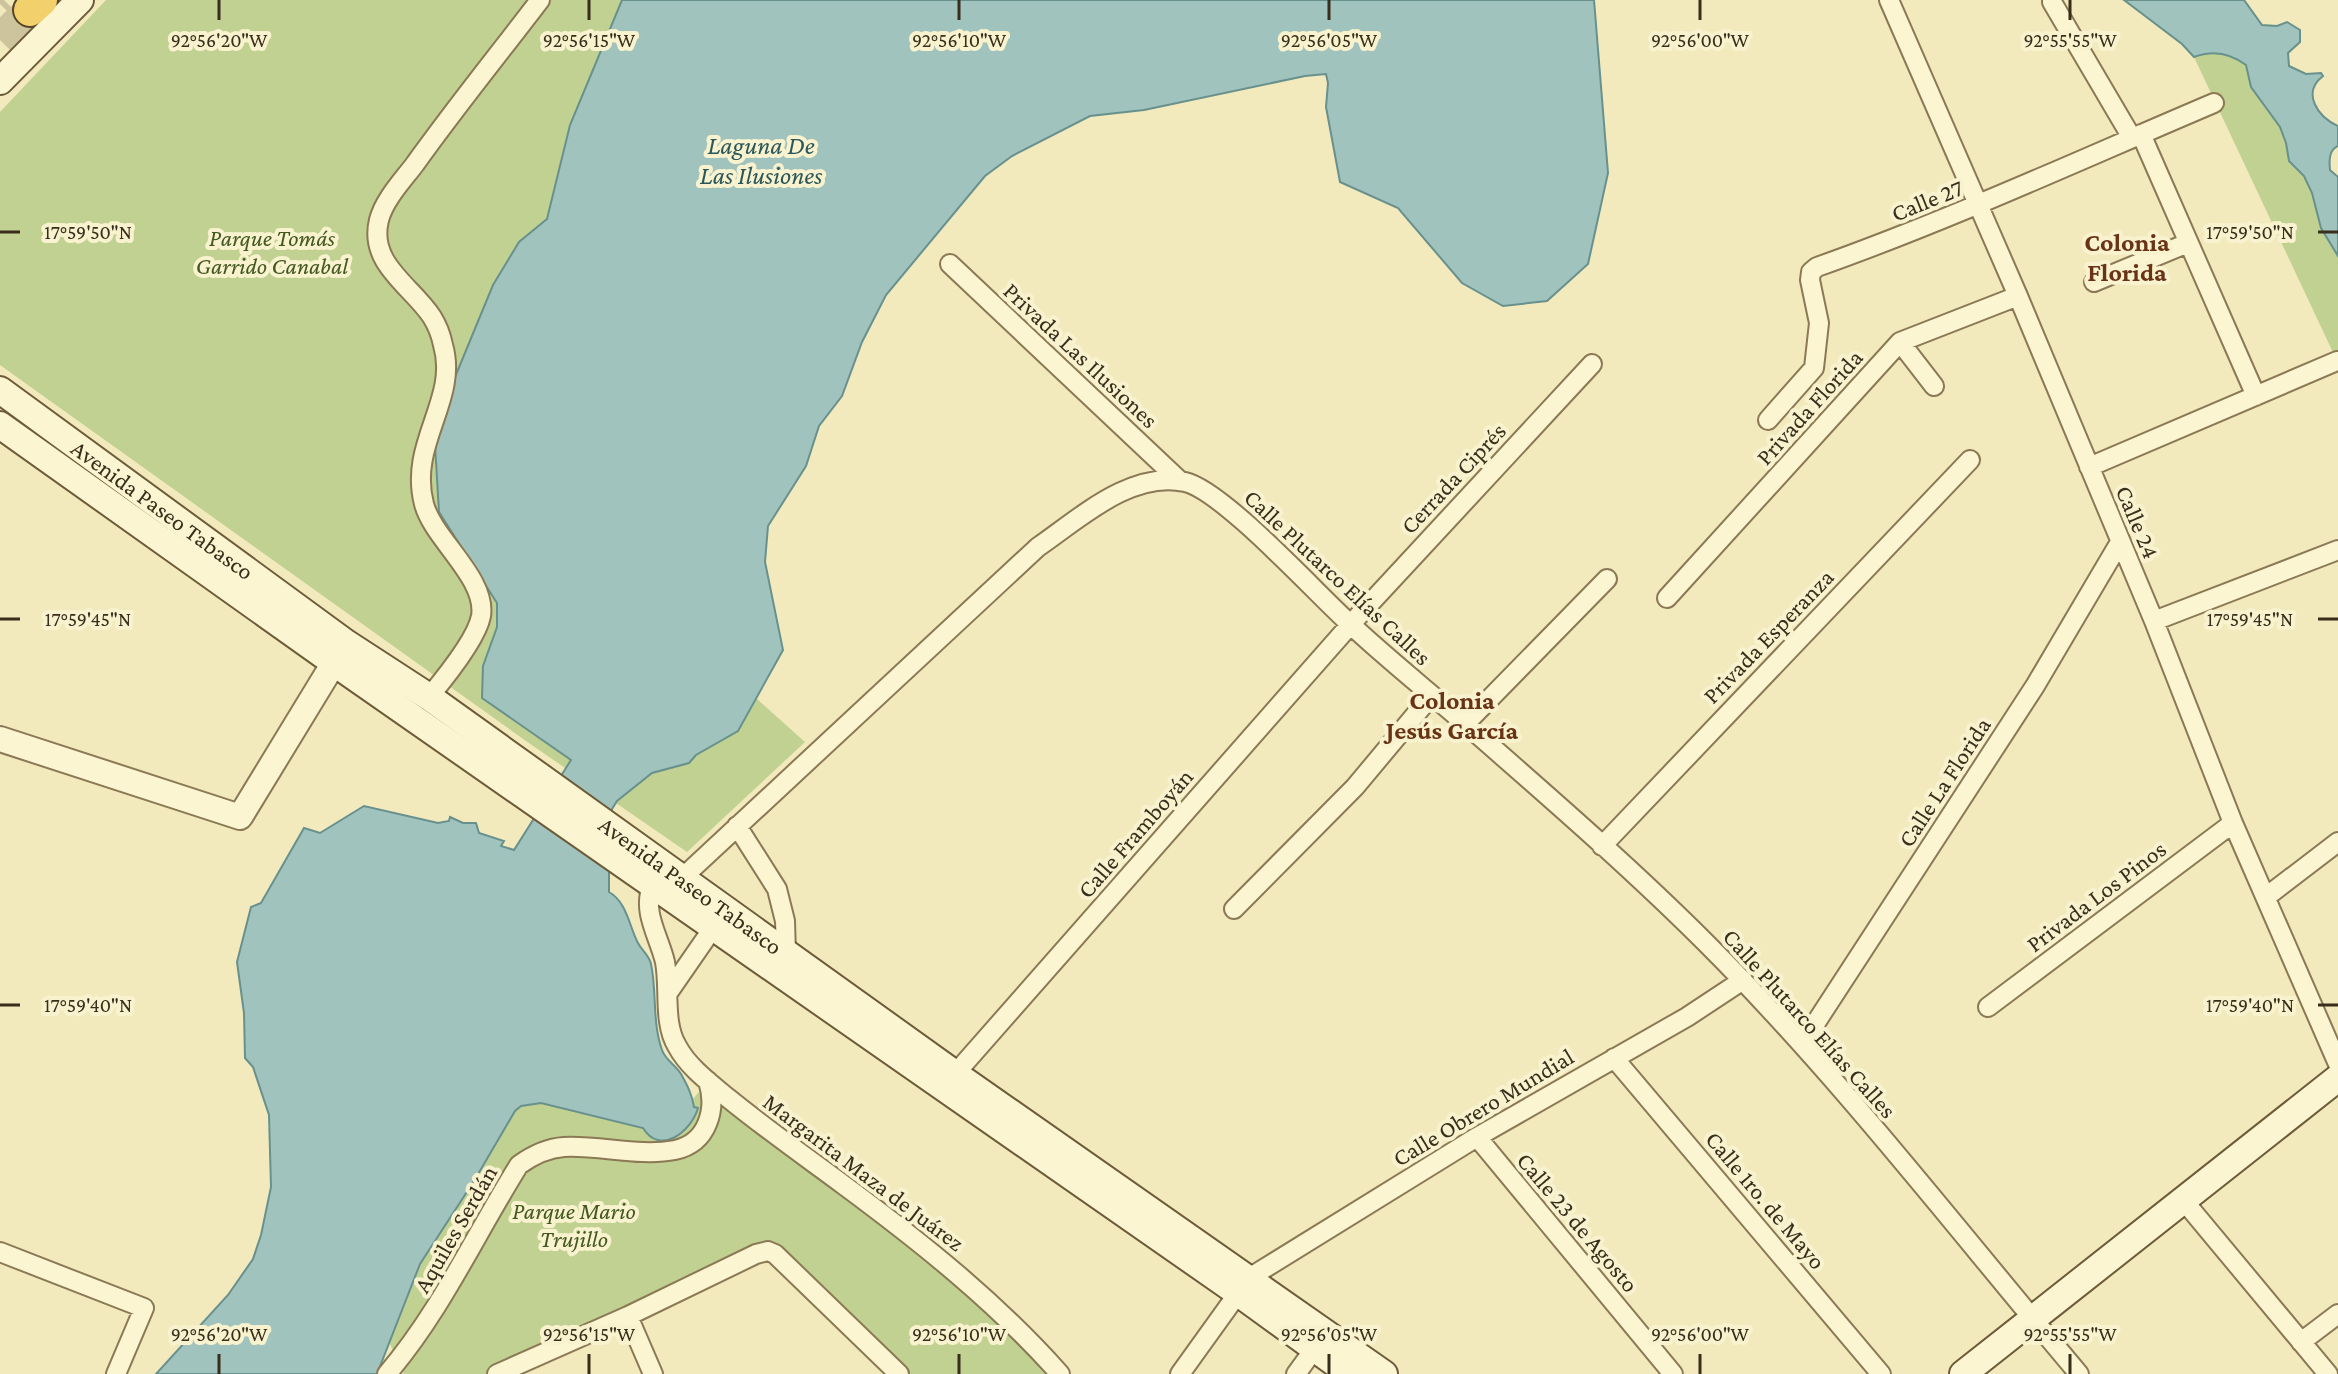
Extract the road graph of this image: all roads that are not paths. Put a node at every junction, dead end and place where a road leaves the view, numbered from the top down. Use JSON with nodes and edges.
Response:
{"nodes":[{"id":1,"x":80,"y":0,"type":"edge"},
{"id":2,"x":540,"y":0,"type":"edge"},
{"id":3,"x":1889,"y":0,"type":"edge"},
{"id":4,"x":2052,"y":2,"type":"dead end"},
{"id":5,"x":0,"y":81,"type":"edge"},
{"id":6,"x":2214,"y":103,"type":"dead end"},
{"id":7,"x":2137,"y":136,"type":"junction"},
{"id":8,"x":1977,"y":205,"type":"junction"},
{"id":9,"x":2188,"y":243,"type":"junction"},
{"id":10,"x":950,"y":264,"type":"dead end"},
{"id":11,"x":2094,"y":282,"type":"dead end"},
{"id":12,"x":2018,"y":296,"type":"junction"},
{"id":13,"x":1900,"y":342,"type":"junction"},
{"id":14,"x":2337,"y":361,"type":"edge"},
{"id":15,"x":1592,"y":364,"type":"dead end"},
{"id":16,"x":1934,"y":386,"type":"dead end"},
{"id":17,"x":0,"y":390,"type":"edge"},
{"id":18,"x":2256,"y":396,"type":"junction"},
{"id":19,"x":1768,"y":420,"type":"dead end"},
{"id":20,"x":0,"y":425,"type":"edge"},
{"id":21,"x":1970,"y":460,"type":"dead end"},
{"id":22,"x":2089,"y":467,"type":"junction"},
{"id":23,"x":1180,"y":481,"type":"junction"},
{"id":24,"x":2120,"y":542,"type":"junction"},
{"id":25,"x":2338,"y":550,"type":"edge"},
{"id":26,"x":1607,"y":579,"type":"dead end"},
{"id":27,"x":1667,"y":598,"type":"dead end"},
{"id":28,"x":2154,"y":621,"type":"junction"},
{"id":29,"x":1350,"y":625,"type":"junction"},
{"id":30,"x":339,"y":653,"type":"junction"},
{"id":31,"x":1431,"y":696,"type":"junction"},
{"id":32,"x":429,"y":697,"type":"junction"},
{"id":33,"x":1465,"y":724,"type":"junction"},
{"id":34,"x":0,"y":739,"type":"edge"},
{"id":35,"x":2233,"y":823,"type":"junction"},
{"id":36,"x":737,"y":826,"type":"junction"},
{"id":37,"x":2338,"y":842,"type":"edge"},
{"id":38,"x":1602,"y":846,"type":"junction"},
{"id":39,"x":681,"y":879,"type":"junction"},
{"id":40,"x":652,"y":886,"type":"junction"},
{"id":41,"x":2266,"y":897,"type":"junction"},
{"id":42,"x":1234,"y":909,"type":"dead end"},
{"id":43,"x":713,"y":928,"type":"junction"},
{"id":44,"x":786,"y":953,"type":"junction"},
{"id":45,"x":1743,"y":980,"type":"junction"},
{"id":46,"x":668,"y":993,"type":"junction"},
{"id":47,"x":1988,"y":1007,"type":"dead end"},
{"id":48,"x":1802,"y":1044,"type":"junction"},
{"id":49,"x":1614,"y":1058,"type":"junction"},
{"id":50,"x":2338,"y":1064,"type":"edge"},
{"id":51,"x":955,"y":1074,"type":"junction"},
{"id":52,"x":2338,"y":1078,"type":"edge"},
{"id":53,"x":708,"y":1081,"type":"junction"},
{"id":54,"x":1477,"y":1137,"type":"junction"},
{"id":55,"x":2184,"y":1201,"type":"junction"},
{"id":56,"x":0,"y":1252,"type":"edge"},
{"id":57,"x":1243,"y":1285,"type":"junction"},
{"id":58,"x":2338,"y":1314,"type":"edge"},
{"id":59,"x":628,"y":1316,"type":"junction"},
{"id":60,"x":2032,"y":1318,"type":"junction"},
{"id":61,"x":2301,"y":1342,"type":"junction"},
{"id":62,"x":1315,"y":1348,"type":"junction"},
{"id":63,"x":397,"y":1369,"type":"edge"},
{"id":64,"x":116,"y":1374,"type":"edge"},
{"id":65,"x":497,"y":1374,"type":"edge"},
{"id":66,"x":653,"y":1374,"type":"edge"},
{"id":67,"x":899,"y":1374,"type":"edge"},
{"id":68,"x":1060,"y":1374,"type":"edge"},
{"id":69,"x":1180,"y":1374,"type":"edge"},
{"id":70,"x":1296,"y":1374,"type":"edge"},
{"id":71,"x":1350,"y":1374,"type":"edge"},
{"id":72,"x":1384,"y":1374,"type":"edge"},
{"id":73,"x":1673,"y":1374,"type":"edge"},
{"id":74,"x":1881,"y":1374,"type":"edge"},
{"id":75,"x":1963,"y":1374,"type":"edge"},
{"id":76,"x":2079,"y":1374,"type":"edge"},
{"id":77,"x":2328,"y":1374,"type":"edge"}],
"edges":[{"from":1,"to":5,"type":"main road"},
{"from":2,"to":32,"type":"street"},
{"from":3,"to":8,"type":"street","name":"Calle 24"},
{"from":4,"to":7,"type":"street"},
{"from":6,"to":7,"type":"street","name":"Calle 27"},
{"from":7,"to":8,"type":"street","name":"Calle 27"},
{"from":7,"to":9,"type":"street"},
{"from":8,"to":12,"type":"street","name":"Calle 24"},
{"from":8,"to":19,"type":"street","name":"Calle 27"},
{"from":9,"to":11,"type":"street"},
{"from":9,"to":18,"type":"street"},
{"from":10,"to":23,"type":"street","name":"Privada Las Ilusiones"},
{"from":12,"to":13,"type":"street","name":"Privada Florida"},
{"from":12,"to":22,"type":"street","name":"Calle 24"},
{"from":13,"to":16,"type":"street"},
{"from":13,"to":27,"type":"street","name":"Privada Florida"},
{"from":14,"to":18,"type":"street"},
{"from":15,"to":29,"type":"street","name":"Cerrada Ciprés"},
{"from":17,"to":30,"type":"main road","name":"Avenida Paseo Tabasco"},
{"from":18,"to":22,"type":"street"},
{"from":20,"to":30,"type":"main road","name":"Avenida Paseo Tabasco"},
{"from":21,"to":38,"type":"street","name":"Privada Esperanza"},
{"from":22,"to":24,"type":"street","name":"Calle 24"},
{"from":23,"to":29,"type":"street","name":"Calle Plutarco Elías Calles"},
{"from":23,"to":36,"type":"street"},
{"from":24,"to":28,"type":"street","name":"Calle 24"},
{"from":24,"to":48,"type":"street","name":"Calle La Florida"},
{"from":25,"to":28,"type":"street"},
{"from":26,"to":33,"type":"street"},
{"from":28,"to":35,"type":"street","name":"Calle 24"},
{"from":29,"to":31,"type":"street","name":"Calle Plutarco Elías Calles"},
{"from":29,"to":51,"type":"street","name":"Calle Framboyán"},
{"from":30,"to":32,"type":"main road","name":"Avenida Paseo Tabasco"},
{"from":30,"to":34,"type":"street"},
{"from":30,"to":40,"type":"main road","name":"Avenida Paseo Tabasco"},
{"from":31,"to":33,"type":"street","name":"Calle Plutarco Elías Calles"},
{"from":31,"to":42,"type":"street"},
{"from":32,"to":39,"type":"main road","name":"Avenida Paseo Tabasco"},
{"from":33,"to":38,"type":"street","name":"Calle Plutarco Elías Calles"},
{"from":35,"to":41,"type":"street","name":"Calle 24"},
{"from":35,"to":47,"type":"street","name":"Privada Los Pinos"},
{"from":36,"to":39,"type":"street"},
{"from":36,"to":44,"type":"street"},
{"from":37,"to":41,"type":"street"},
{"from":38,"to":45,"type":"street","name":"Calle Plutarco Elías Calles"},
{"from":39,"to":44,"type":"main road","name":"Avenida Paseo Tabasco"},
{"from":40,"to":43,"type":"main road","name":"Avenida Paseo Tabasco"},
{"from":40,"to":46,"type":"street","name":"Margarita Maza de Juárez"},
{"from":41,"to":50,"type":"street","name":"Calle 24"},
{"from":43,"to":46,"type":"street"},
{"from":43,"to":57,"type":"main road","name":"Avenida Paseo Tabasco"},
{"from":44,"to":51,"type":"main road","name":"Avenida Paseo Tabasco"},
{"from":45,"to":48,"type":"street","name":"Calle Plutarco Elías Calles"},
{"from":45,"to":49,"type":"street","name":"Calle Obrero Mundial"},
{"from":46,"to":53,"type":"street","name":"Margarita Maza de Juárez"},
{"from":48,"to":60,"type":"street","name":"Calle Plutarco Elías Calles"},
{"from":49,"to":54,"type":"street","name":"Calle Obrero Mundial"},
{"from":49,"to":74,"type":"street","name":"Calle 1ro. de Mayo"},
{"from":51,"to":57,"type":"main road","name":"Avenida Paseo Tabasco"},
{"from":52,"to":55,"type":"main road"},
{"from":53,"to":63,"type":"street","name":"Aquiles Serdán"},
{"from":53,"to":68,"type":"street","name":"Margarita Maza de Juárez"},
{"from":54,"to":57,"type":"street","name":"Calle Obrero Mundial"},
{"from":54,"to":73,"type":"street","name":"Calle 23 de Agosto"},
{"from":55,"to":60,"type":"main road"},
{"from":55,"to":61,"type":"street"},
{"from":56,"to":64,"type":"street"},
{"from":57,"to":62,"type":"main road","name":"Avenida Paseo Tabasco"},
{"from":57,"to":69,"type":"street"},
{"from":57,"to":72,"type":"main road","name":"Avenida Paseo Tabasco"},
{"from":58,"to":61,"type":"street"},
{"from":59,"to":65,"type":"street"},
{"from":59,"to":66,"type":"street"},
{"from":59,"to":67,"type":"street"},
{"from":60,"to":75,"type":"main road"},
{"from":60,"to":76,"type":"street","name":"Calle Plutarco Elías Calles"},
{"from":61,"to":77,"type":"street"},
{"from":62,"to":70,"type":"street"},
{"from":62,"to":71,"type":"main road","name":"Avenida Paseo Tabasco"}]}
